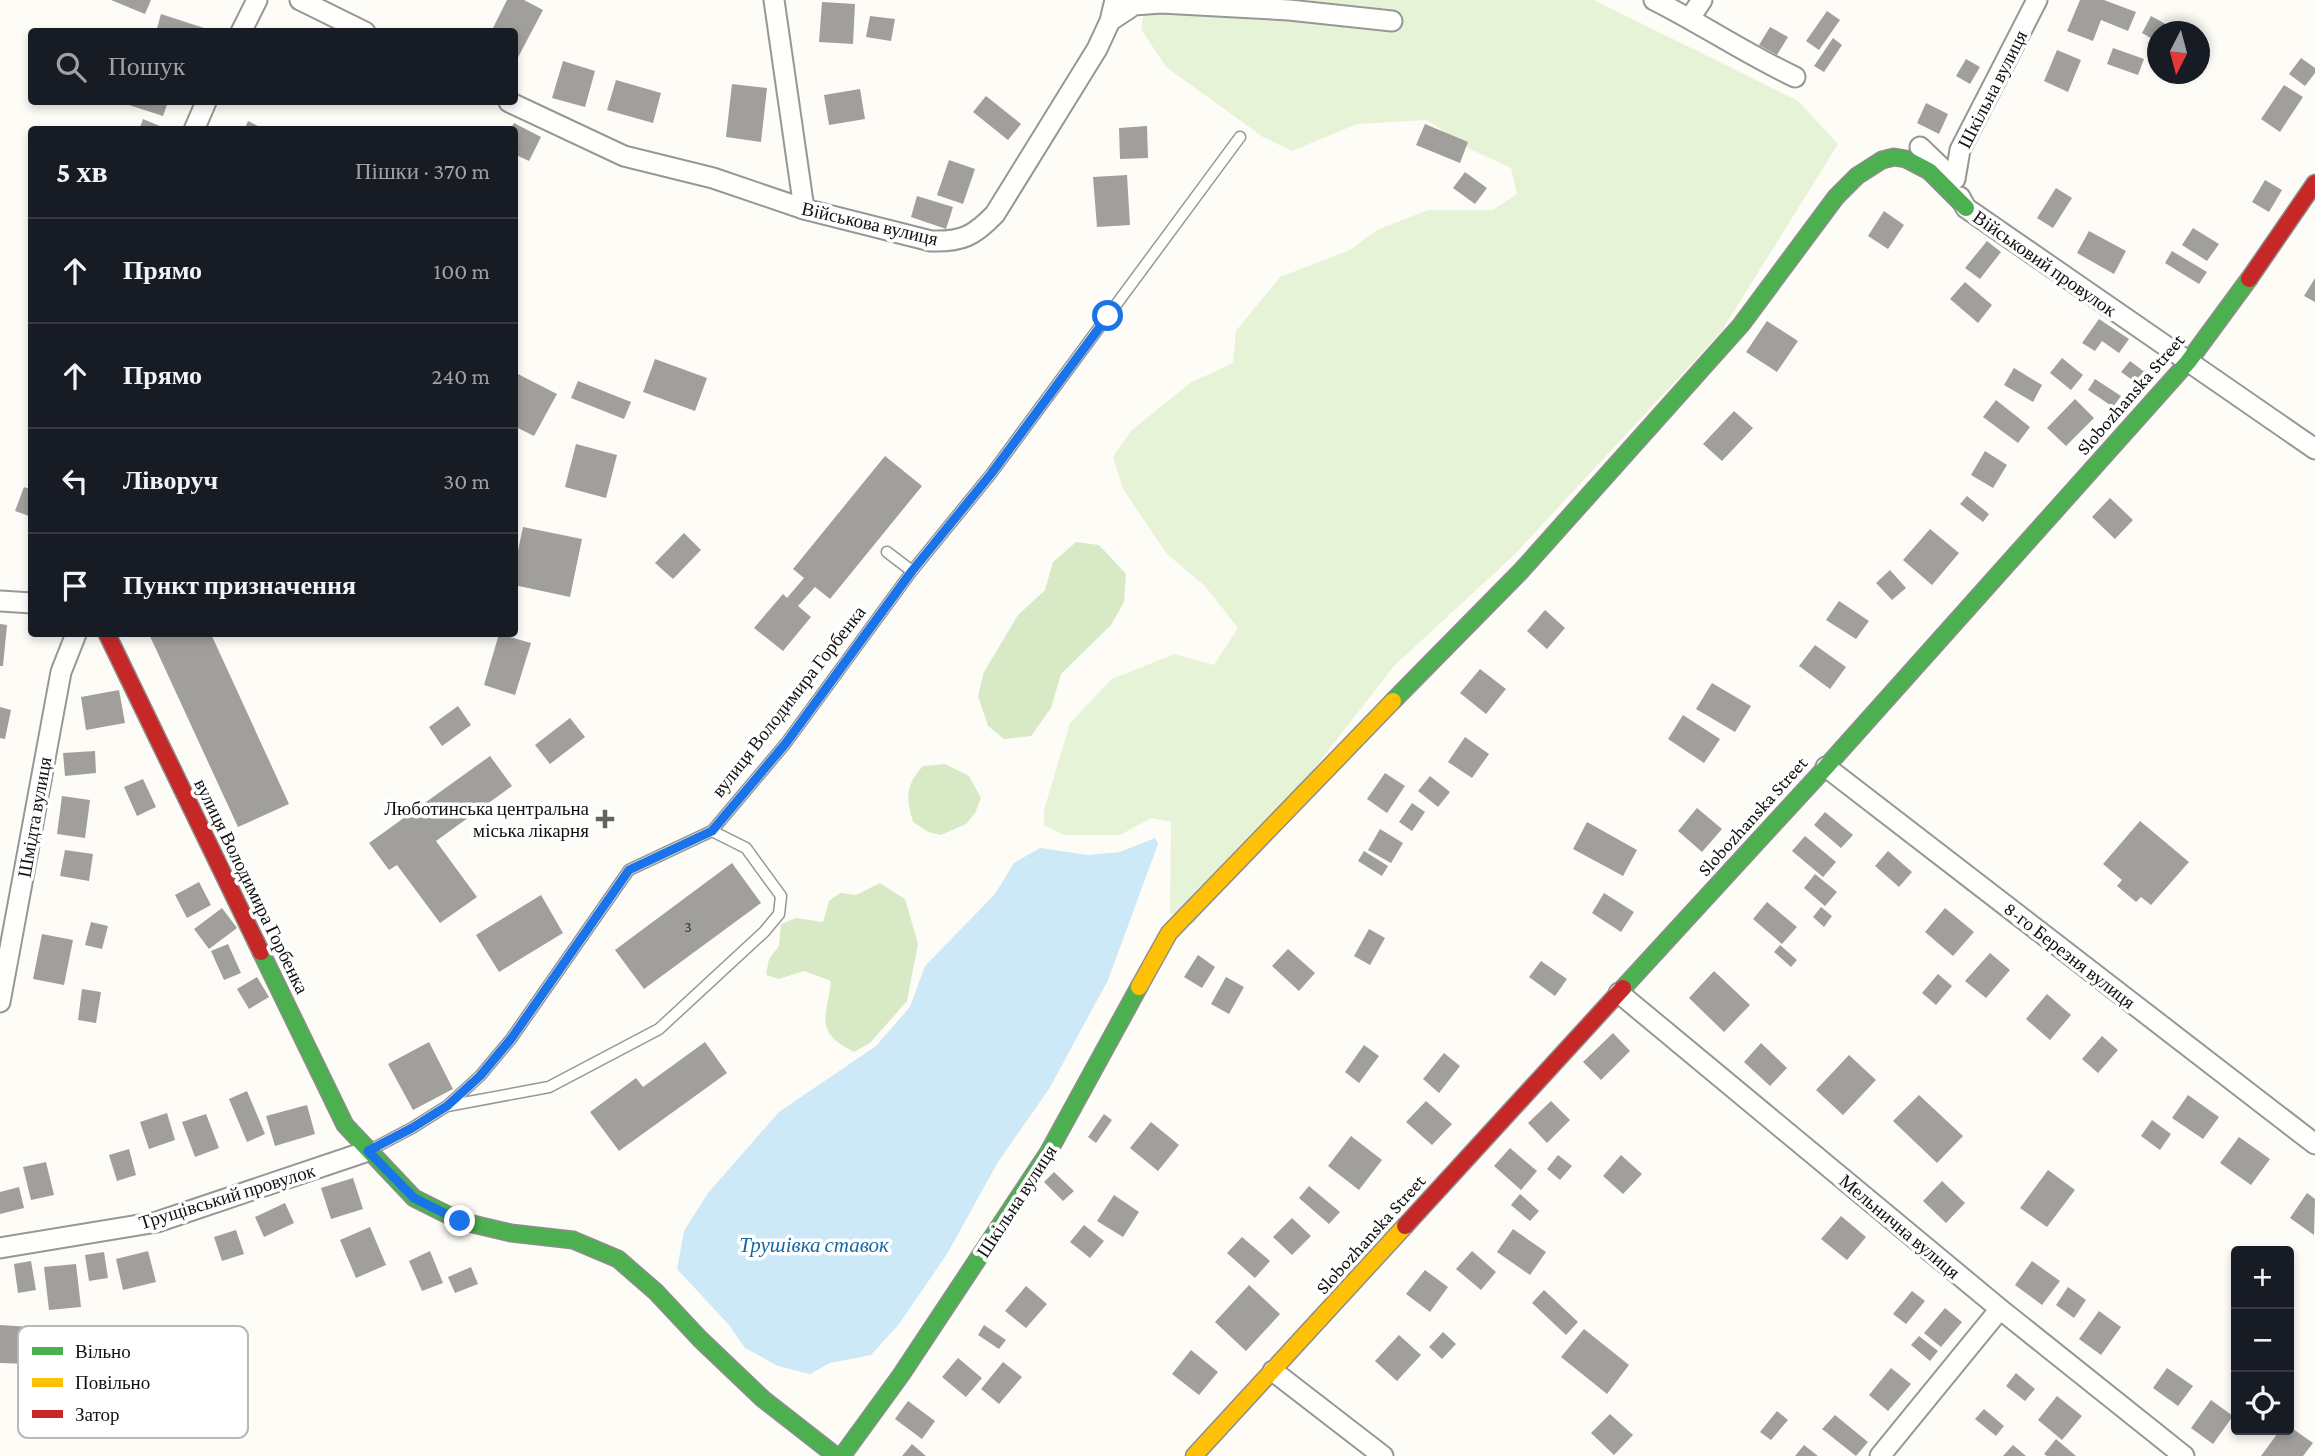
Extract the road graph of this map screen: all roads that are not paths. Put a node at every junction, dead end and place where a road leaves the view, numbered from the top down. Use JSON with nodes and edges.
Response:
{"nodes":[{"id":1,"x":257,"y":0,"type":"edge"},
{"id":2,"x":300,"y":0,"type":"edge"},
{"id":3,"x":774,"y":0,"type":"edge"},
{"id":4,"x":1115,"y":0,"type":"edge"},
{"id":5,"x":1654,"y":0,"type":"edge"},
{"id":6,"x":1702,"y":0,"type":"edge"},
{"id":7,"x":2037,"y":0,"type":"edge"},
{"id":8,"x":1690,"y":18,"type":"junction"},
{"id":9,"x":1110,"y":21,"type":"junction"},
{"id":10,"x":1392,"y":21,"type":"dead end"},
{"id":11,"x":243,"y":28,"type":"edge"},
{"id":12,"x":357,"y":28,"type":"edge"},
{"id":13,"x":1795,"y":77,"type":"dead end"},
{"id":14,"x":205,"y":105,"type":"edge"},
{"id":15,"x":515,"y":105,"type":"edge"},
{"id":16,"x":196,"y":126,"type":"edge"},
{"id":17,"x":1240,"y":137,"type":"dead end"},
{"id":18,"x":1920,"y":147,"type":"dead end"},
{"id":19,"x":1955,"y":179,"type":"junction"},
{"id":20,"x":2315,"y":183,"type":"edge"},
{"id":21,"x":1966,"y":208,"type":"junction"},
{"id":22,"x":804,"y":209,"type":"junction"},
{"id":23,"x":2188,"y":362,"type":"junction"},
{"id":24,"x":2315,"y":449,"type":"edge"},
{"id":25,"x":887,"y":552,"type":"dead end"},
{"id":26,"x":912,"y":571,"type":"junction"},
{"id":27,"x":0,"y":601,"type":"edge"},
{"id":28,"x":28,"y":603,"type":"edge"},
{"id":29,"x":75,"y":637,"type":"edge"},
{"id":30,"x":108,"y":637,"type":"edge"},
{"id":31,"x":1826,"y":767,"type":"junction"},
{"id":32,"x":712,"y":831,"type":"junction"},
{"id":33,"x":1619,"y":993,"type":"junction"},
{"id":34,"x":0,"y":1002,"type":"edge"},
{"id":35,"x":447,"y":1106,"type":"junction"},
{"id":36,"x":2315,"y":1144,"type":"edge"},
{"id":37,"x":368,"y":1151,"type":"junction"},
{"id":38,"x":0,"y":1248,"type":"edge"},
{"id":39,"x":2000,"y":1309,"type":"junction"},
{"id":40,"x":1273,"y":1371,"type":"junction"},
{"id":41,"x":836,"y":1456,"type":"edge"},
{"id":42,"x":842,"y":1456,"type":"edge"},
{"id":43,"x":1194,"y":1456,"type":"edge"},
{"id":44,"x":1383,"y":1456,"type":"edge"},
{"id":45,"x":1880,"y":1456,"type":"edge"},
{"id":46,"x":2184,"y":1456,"type":"edge"}],
"edges":[{"from":1,"to":11,"type":"street"},
{"from":2,"to":12,"type":"street"},
{"from":3,"to":22,"type":"street"},
{"from":4,"to":9,"type":"street","name":"Військова вулиця"},
{"from":5,"to":8,"type":"street"},
{"from":6,"to":8,"type":"street"},
{"from":7,"to":19,"type":"street","name":"Шкільна вулиця"},
{"from":8,"to":13,"type":"street"},
{"from":9,"to":10,"type":"street"},
{"from":9,"to":22,"type":"street","name":"Військова вулиця"},
{"from":14,"to":16,"type":"street"},
{"from":15,"to":22,"type":"street","name":"Військова вулиця"},
{"from":17,"to":26,"type":"lane","name":"вулиця Володимира Горбенка"},
{"from":18,"to":19,"type":"street","name":"Військовий провулок"},
{"from":19,"to":21,"type":"street","name":"Військовий провулок"},
{"from":20,"to":23,"type":"street","name":"Slobozhanska Street"},
{"from":21,"to":23,"type":"street","name":"Військовий провулок"},
{"from":21,"to":42,"type":"street","name":"Шкільна вулиця"},
{"from":23,"to":24,"type":"street","name":"Військовий провулок"},
{"from":23,"to":31,"type":"street","name":"Slobozhanska Street"},
{"from":25,"to":26,"type":"lane"},
{"from":26,"to":32,"type":"lane","name":"вулиця Володимира Горбенка"},
{"from":27,"to":28,"type":"street"},
{"from":29,"to":34,"type":"street","name":"Шмідта вулиця"},
{"from":30,"to":37,"type":"street","name":"вулиця Володимира Горбенка"},
{"from":31,"to":33,"type":"street","name":"Slobozhanska Street"},
{"from":31,"to":36,"type":"street","name":"8-го Березня вулиця"},
{"from":32,"to":35,"type":"lane","name":"вулиця Володимира Горбенка"},
{"from":32,"to":35,"type":"lane"},
{"from":33,"to":39,"type":"street","name":"Мельнична вулиця"},
{"from":33,"to":40,"type":"street","name":"Slobozhanska Street"},
{"from":35,"to":37,"type":"lane","name":"вулиця Володимира Горбенка"},
{"from":37,"to":38,"type":"street","name":"Трущівський провулок"},
{"from":37,"to":41,"type":"street","name":"вулиця Володимира Горбенка"},
{"from":39,"to":45,"type":"street"},
{"from":39,"to":46,"type":"street","name":"Мельнична вулиця"},
{"from":40,"to":43,"type":"street","name":"Slobozhanska Street"},
{"from":40,"to":44,"type":"street"}]}
